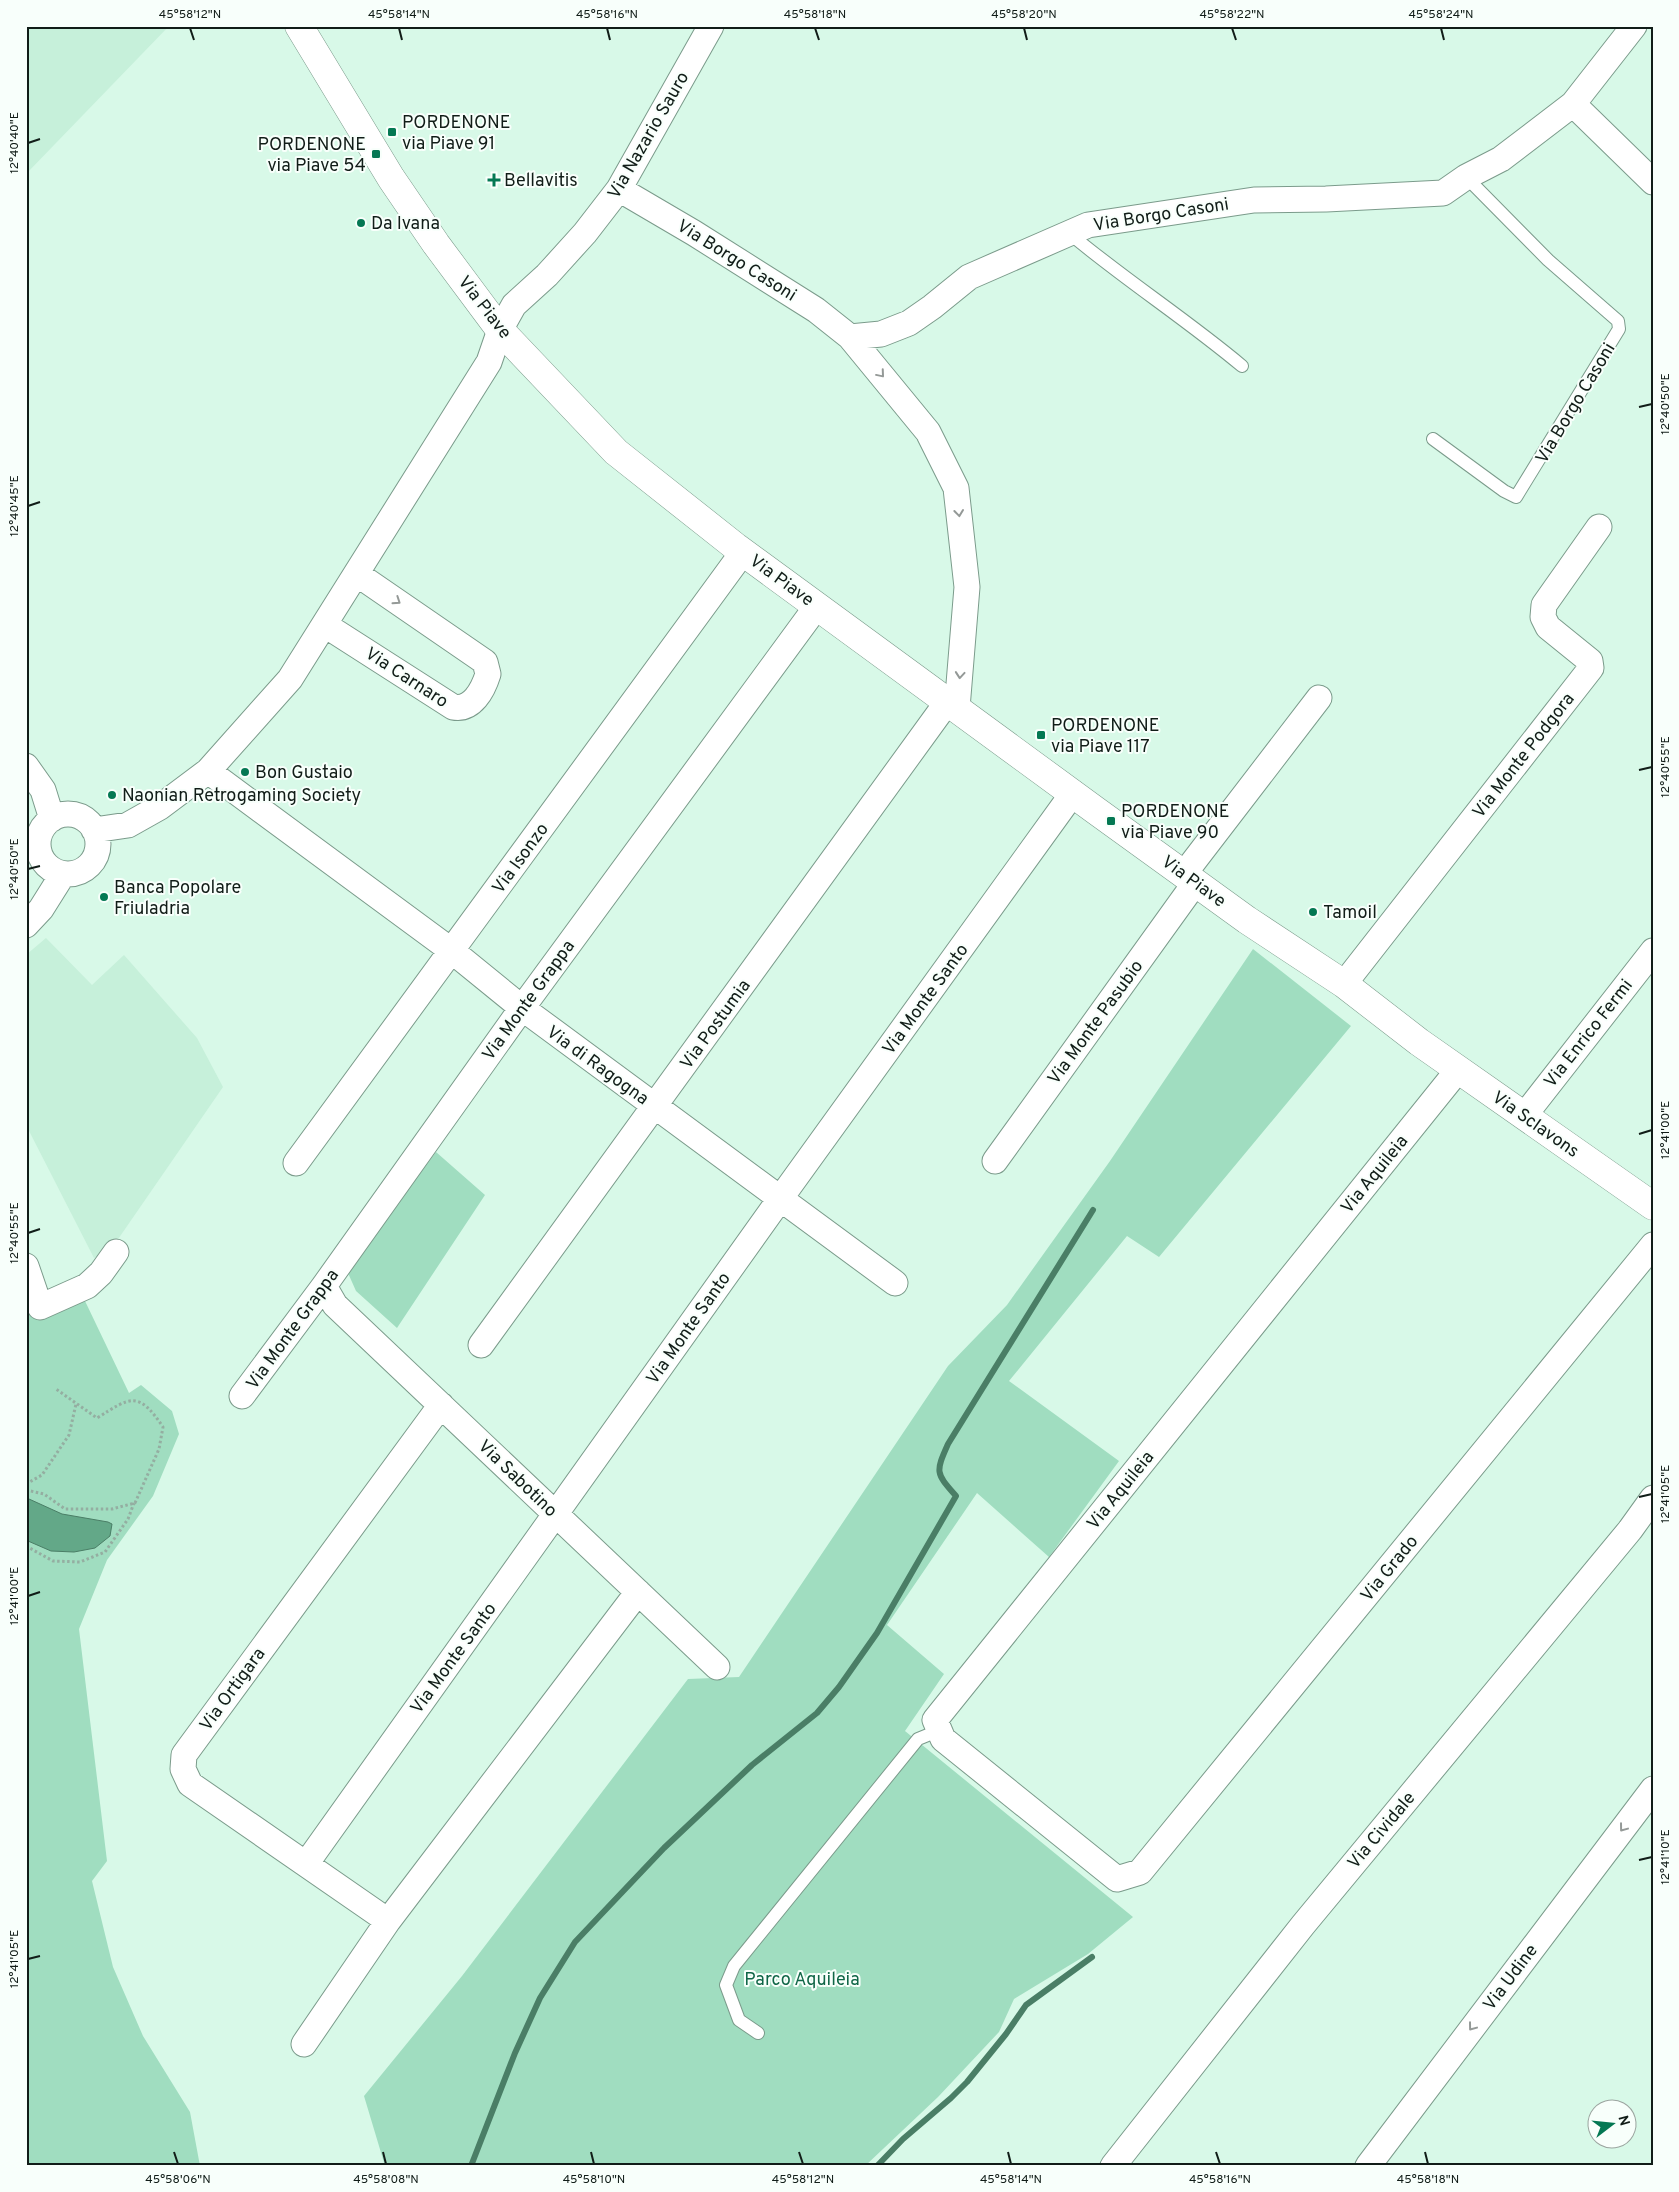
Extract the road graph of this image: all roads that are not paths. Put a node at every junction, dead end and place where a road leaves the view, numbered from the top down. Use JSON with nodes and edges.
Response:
{"nodes":[{"id":1,"x":299,"y":26,"type":"edge"},
{"id":2,"x":710,"y":26,"type":"edge"},
{"id":3,"x":1634,"y":26,"type":"edge"},
{"id":4,"x":1573,"y":104,"type":"junction"},
{"id":5,"x":1466,"y":177,"type":"junction"},
{"id":6,"x":1652,"y":179,"type":"edge"},
{"id":7,"x":619,"y":189,"type":"junction"},
{"id":8,"x":1069,"y":233,"type":"junction"},
{"id":9,"x":500,"y":330,"type":"junction"},
{"id":10,"x":850,"y":337,"type":"junction"},
{"id":11,"x":1242,"y":366,"type":"dead end"},
{"id":12,"x":1433,"y":440,"type":"dead end"},
{"id":13,"x":1599,"y":527,"type":"dead end"},
{"id":14,"x":743,"y":552,"type":"junction"},
{"id":15,"x":357,"y":574,"type":"junction"},
{"id":16,"x":817,"y":606,"type":"junction"},
{"id":17,"x":325,"y":625,"type":"junction"},
{"id":18,"x":1319,"y":698,"type":"dead end"},
{"id":19,"x":953,"y":705,"type":"junction"},
{"id":20,"x":26,"y":766,"type":"edge"},
{"id":21,"x":208,"y":771,"type":"junction"},
{"id":22,"x":1073,"y":794,"type":"junction"},
{"id":23,"x":52,"y":819,"type":"junction"},
{"id":24,"x":94,"y":830,"type":"junction"},
{"id":25,"x":63,"y":874,"type":"junction"},
{"id":26,"x":1190,"y":878,"type":"junction"},
{"id":27,"x":26,"y":925,"type":"edge"},
{"id":28,"x":452,"y":951,"type":"junction"},
{"id":29,"x":1653,"y":951,"type":"edge"},
{"id":30,"x":1344,"y":984,"type":"junction"},
{"id":31,"x":522,"y":1008,"type":"junction"},
{"id":32,"x":1419,"y":1042,"type":"joint"},
{"id":33,"x":1458,"y":1070,"type":"junction"},
{"id":34,"x":655,"y":1107,"type":"junction"},
{"id":35,"x":1524,"y":1116,"type":"junction"},
{"id":36,"x":996,"y":1161,"type":"dead end"},
{"id":37,"x":296,"y":1163,"type":"dead end"},
{"id":38,"x":780,"y":1199,"type":"junction"},
{"id":39,"x":1653,"y":1206,"type":"edge"},
{"id":40,"x":1653,"y":1245,"type":"edge"},
{"id":41,"x":116,"y":1252,"type":"dead end"},
{"id":42,"x":26,"y":1266,"type":"edge"},
{"id":43,"x":895,"y":1283,"type":"dead end"},
{"id":44,"x":324,"y":1286,"type":"junction"},
{"id":45,"x":481,"y":1346,"type":"dead end"},
{"id":46,"x":242,"y":1396,"type":"dead end"},
{"id":47,"x":441,"y":1404,"type":"junction"},
{"id":48,"x":1653,"y":1498,"type":"edge"},
{"id":49,"x":556,"y":1514,"type":"junction"},
{"id":50,"x":638,"y":1592,"type":"junction"},
{"id":51,"x":717,"y":1667,"type":"dead end"},
{"id":52,"x":940,"y":1730,"type":"junction"},
{"id":53,"x":1653,"y":1789,"type":"edge"},
{"id":54,"x":306,"y":1864,"type":"junction"},
{"id":55,"x":388,"y":1921,"type":"junction"},
{"id":56,"x":758,"y":2033,"type":"dead end"},
{"id":57,"x":304,"y":2044,"type":"dead end"},
{"id":58,"x":1113,"y":2166,"type":"edge"},
{"id":59,"x":1368,"y":2166,"type":"edge"}],
"edges":[{"from":1,"to":9,"type":"street","name":"Via Piave"},
{"from":2,"to":7,"type":"street","name":"Via Nazario Sauro"},
{"from":3,"to":4,"type":"street","name":"Via Borgo Casoni"},
{"from":4,"to":5,"type":"street","name":"Via Borgo Casoni"},
{"from":4,"to":6,"type":"street"},
{"from":5,"to":8,"type":"street","name":"Via Borgo Casoni"},
{"from":5,"to":12,"type":"lane","name":"Via Borgo Casoni"},
{"from":7,"to":9,"type":"street","name":"Via Nazario Sauro"},
{"from":7,"to":10,"type":"street","name":"Via Borgo Casoni"},
{"from":8,"to":10,"type":"street","name":"Via Borgo Casoni"},
{"from":8,"to":11,"type":"lane"},
{"from":9,"to":14,"type":"street","name":"Via Piave"},
{"from":9,"to":15,"type":"street"},
{"from":10,"to":19,"type":"street","name":"Via Borgo Casoni","one_way":true},
{"from":13,"to":30,"type":"street","name":"Via Monte Podgora"},
{"from":14,"to":16,"type":"street","name":"Via Piave"},
{"from":14,"to":28,"type":"street","name":"Via Isonzo"},
{"from":15,"to":17,"type":"street"},
{"from":15,"to":17,"type":"street","name":"Via Carnaro","one_way":true},
{"from":16,"to":19,"type":"street","name":"Via Piave"},
{"from":16,"to":31,"type":"street","name":"Via Monte Grappa"},
{"from":17,"to":21,"type":"street"},
{"from":18,"to":26,"type":"street","name":"Via Monte Pasubio"},
{"from":19,"to":22,"type":"street","name":"Via Piave"},
{"from":19,"to":34,"type":"street","name":"Via Postumia"},
{"from":20,"to":23,"type":"street"},
{"from":21,"to":24,"type":"street"},
{"from":21,"to":28,"type":"street","name":"Via di Ragogna"},
{"from":22,"to":26,"type":"street","name":"Via Piave"},
{"from":22,"to":38,"type":"street","name":"Via Monte Santo"},
{"from":23,"to":24,"type":"street"},
{"from":23,"to":25,"type":"street"},
{"from":24,"to":25,"type":"street"},
{"from":25,"to":27,"type":"street"},
{"from":26,"to":30,"type":"street","name":"Via Piave"},
{"from":26,"to":36,"type":"street","name":"Via Monte Pasubio"},
{"from":28,"to":31,"type":"street","name":"Via di Ragogna"},
{"from":28,"to":37,"type":"street","name":"Via Isonzo"},
{"from":29,"to":35,"type":"street","name":"Via Enrico Fermi"},
{"from":30,"to":32,"type":"street","name":"Via Piave"},
{"from":31,"to":34,"type":"street","name":"Via di Ragogna"},
{"from":31,"to":44,"type":"street","name":"Via Monte Grappa"},
{"from":32,"to":33,"type":"street","name":"Via Sclavons"},
{"from":33,"to":35,"type":"street","name":"Via Sclavons"},
{"from":33,"to":52,"type":"street","name":"Via Aquileia"},
{"from":34,"to":38,"type":"street","name":"Via di Ragogna"},
{"from":34,"to":45,"type":"street","name":"Via Postumia"},
{"from":35,"to":39,"type":"street","name":"Via Sclavons"},
{"from":38,"to":43,"type":"street","name":"Via di Ragogna"},
{"from":38,"to":49,"type":"street","name":"Via Monte Santo"},
{"from":40,"to":52,"type":"street","name":"Via Grado"},
{"from":41,"to":42,"type":"street"},
{"from":44,"to":46,"type":"street","name":"Via Monte Grappa"},
{"from":44,"to":47,"type":"street","name":"Via Sabotino"},
{"from":47,"to":49,"type":"street","name":"Via Sabotino"},
{"from":47,"to":54,"type":"street","name":"Via Ortigara"},
{"from":48,"to":58,"type":"street","name":"Via Cividale"},
{"from":49,"to":50,"type":"street","name":"Via Sabotino"},
{"from":49,"to":54,"type":"street","name":"Via Monte Santo"},
{"from":50,"to":51,"type":"street","name":"Via Sabotino"},
{"from":50,"to":55,"type":"street"},
{"from":52,"to":56,"type":"lane"},
{"from":53,"to":59,"type":"street","name":"Via Udine","one_way":true},
{"from":54,"to":55,"type":"street","name":"Via Ortigara"},
{"from":55,"to":57,"type":"street"}]}
